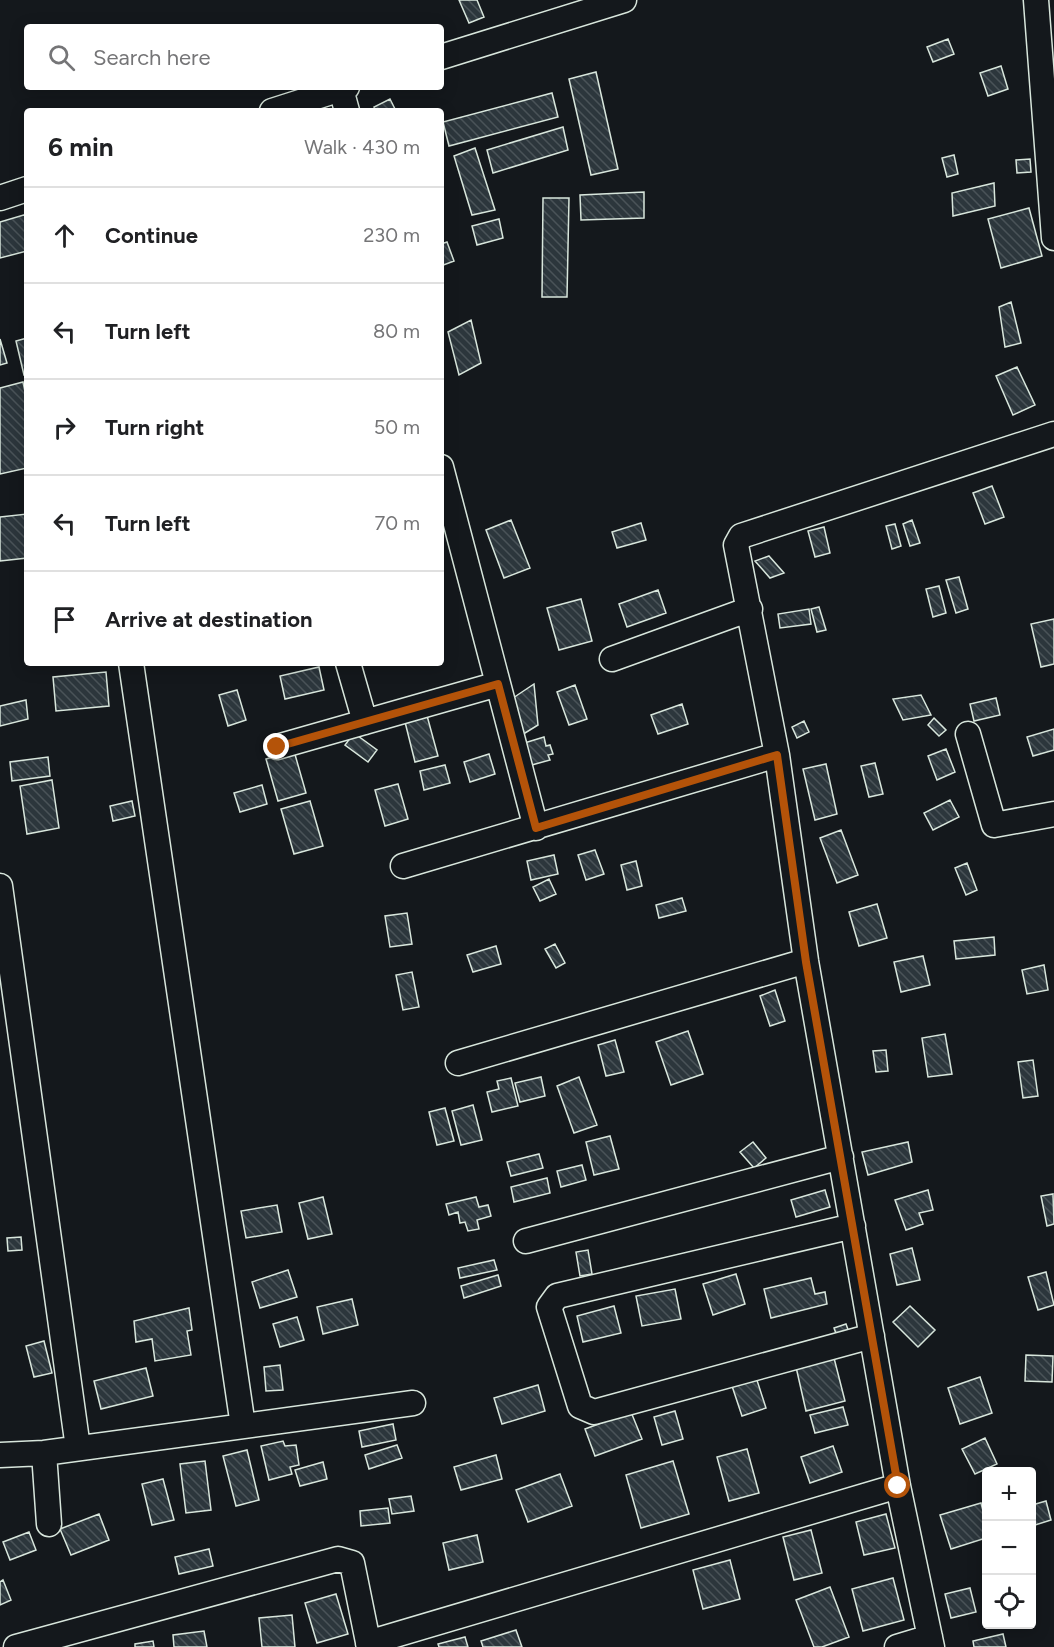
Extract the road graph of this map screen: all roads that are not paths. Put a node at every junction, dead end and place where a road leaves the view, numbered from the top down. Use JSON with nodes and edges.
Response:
{"nodes":[{"id":1,"x":624,"y":0,"type":"edge"},
{"id":2,"x":1036,"y":0,"type":"edge"},
{"id":3,"x":569,"y":8,"type":"edge"},
{"id":4,"x":444,"y":56,"type":"edge"},
{"id":5,"x":345,"y":96,"type":"edge"},
{"id":6,"x":287,"y":108,"type":"edge"},
{"id":7,"x":24,"y":190,"type":"edge"},
{"id":8,"x":0,"y":198,"type":"edge"},
{"id":9,"x":1054,"y":238,"type":"edge"},
{"id":10,"x":1054,"y":434,"type":"edge"},
{"id":11,"x":444,"y":478,"type":"edge"},
{"id":12,"x":750,"y":609,"type":"junction"},
{"id":13,"x":612,"y":659,"type":"dead end"},
{"id":14,"x":131,"y":666,"type":"edge"},
{"id":15,"x":349,"y":666,"type":"edge"},
{"id":16,"x":498,"y":684,"type":"junction"},
{"id":17,"x":365,"y":722,"type":"junction"},
{"id":18,"x":968,"y":734,"type":"dead end"},
{"id":19,"x":277,"y":747,"type":"dead end"},
{"id":20,"x":777,"y":755,"type":"junction"},
{"id":21,"x":1054,"y":814,"type":"edge"},
{"id":22,"x":536,"y":828,"type":"junction"},
{"id":23,"x":404,"y":866,"type":"dead end"},
{"id":24,"x":0,"y":886,"type":"edge"},
{"id":25,"x":806,"y":962,"type":"junction"},
{"id":26,"x":458,"y":1063,"type":"dead end"},
{"id":27,"x":841,"y":1157,"type":"junction"},
{"id":28,"x":853,"y":1226,"type":"junction"},
{"id":29,"x":526,"y":1241,"type":"dead end"},
{"id":30,"x":872,"y":1336,"type":"junction"},
{"id":31,"x":413,"y":1403,"type":"dead end"},
{"id":32,"x":243,"y":1426,"type":"junction"},
{"id":33,"x":78,"y":1448,"type":"junction"},
{"id":34,"x":44,"y":1453,"type":"junction"},
{"id":35,"x":0,"y":1455,"type":"edge"},
{"id":36,"x":898,"y":1486,"type":"junction"},
{"id":37,"x":49,"y":1524,"type":"dead end"},
{"id":38,"x":931,"y":1642,"type":"edge"},
{"id":39,"x":368,"y":1645,"type":"edge"},
{"id":40,"x":15,"y":1647,"type":"edge"},
{"id":41,"x":897,"y":1647,"type":"edge"}],
"edges":[{"from":1,"to":3,"type":"street"},
{"from":2,"to":9,"type":"street"},
{"from":3,"to":4,"type":"street"},
{"from":5,"to":6,"type":"street"},
{"from":7,"to":8,"type":"street"},
{"from":10,"to":12,"type":"street"},
{"from":11,"to":16,"type":"street"},
{"from":12,"to":13,"type":"street"},
{"from":12,"to":20,"type":"street"},
{"from":14,"to":32,"type":"street"},
{"from":15,"to":17,"type":"street"},
{"from":16,"to":17,"type":"street"},
{"from":16,"to":22,"type":"street"},
{"from":17,"to":19,"type":"street"},
{"from":18,"to":21,"type":"street"},
{"from":20,"to":22,"type":"street"},
{"from":20,"to":25,"type":"street"},
{"from":22,"to":23,"type":"street"},
{"from":24,"to":33,"type":"street"},
{"from":25,"to":26,"type":"street"},
{"from":25,"to":27,"type":"street"},
{"from":27,"to":28,"type":"street"},
{"from":27,"to":29,"type":"street"},
{"from":28,"to":30,"type":"street"},
{"from":28,"to":30,"type":"street"},
{"from":30,"to":36,"type":"street"},
{"from":31,"to":32,"type":"street"},
{"from":32,"to":33,"type":"street"},
{"from":33,"to":34,"type":"street"},
{"from":34,"to":35,"type":"street"},
{"from":34,"to":37,"type":"street"},
{"from":36,"to":38,"type":"street"},
{"from":36,"to":39,"type":"street"},
{"from":38,"to":41,"type":"street"},
{"from":39,"to":40,"type":"street"}]}
